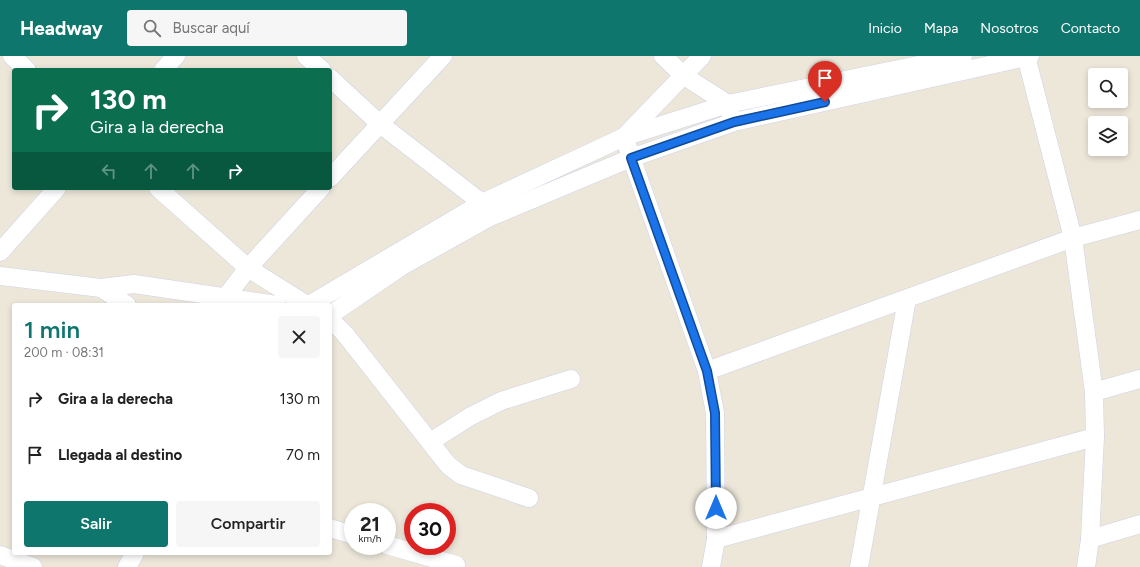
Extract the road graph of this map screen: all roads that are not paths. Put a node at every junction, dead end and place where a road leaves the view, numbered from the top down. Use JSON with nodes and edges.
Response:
{"nodes":[{"id":1,"x":12,"y":56,"type":"edge"},
{"id":2,"x":176,"y":56,"type":"edge"},
{"id":3,"x":306,"y":56,"type":"edge"},
{"id":4,"x":443,"y":56,"type":"edge"},
{"id":5,"x":662,"y":56,"type":"edge"},
{"id":6,"x":702,"y":56,"type":"edge"},
{"id":7,"x":963,"y":56,"type":"edge"},
{"id":8,"x":1028,"y":57,"type":"edge"},
{"id":9,"x":25,"y":68,"type":"edge"},
{"id":10,"x":165,"y":68,"type":"edge"},
{"id":11,"x":320,"y":68,"type":"edge"},
{"id":12,"x":684,"y":76,"type":"junction"},
{"id":13,"x":332,"y":80,"type":"edge"},
{"id":14,"x":728,"y":104,"type":"junction"},
{"id":15,"x":734,"y":122,"type":"junction"},
{"id":16,"x":380,"y":124,"type":"junction"},
{"id":17,"x":624,"y":137,"type":"junction"},
{"id":18,"x":631,"y":158,"type":"junction"},
{"id":19,"x":332,"y":176,"type":"edge"},
{"id":20,"x":55,"y":190,"type":"edge"},
{"id":21,"x":160,"y":190,"type":"edge"},
{"id":22,"x":319,"y":190,"type":"edge"},
{"id":23,"x":486,"y":210,"type":"junction"},
{"id":24,"x":1140,"y":220,"type":"edge"},
{"id":25,"x":1073,"y":238,"type":"junction"},
{"id":26,"x":0,"y":252,"type":"edge"},
{"id":27,"x":248,"y":268,"type":"junction"},
{"id":28,"x":0,"y":276,"type":"edge"},
{"id":29,"x":101,"y":288,"type":"junction"},
{"id":30,"x":907,"y":299,"type":"junction"},
{"id":31,"x":225,"y":301,"type":"edge"},
{"id":32,"x":124,"y":303,"type":"edge"},
{"id":33,"x":251,"y":303,"type":"edge"},
{"id":34,"x":305,"y":303,"type":"edge"},
{"id":35,"x":312,"y":303,"type":"edge"},
{"id":36,"x":332,"y":314,"type":"edge"},
{"id":37,"x":332,"y":321,"type":"edge"},
{"id":38,"x":707,"y":371,"type":"junction"},
{"id":39,"x":571,"y":379,"type":"dead end"},
{"id":40,"x":1140,"y":379,"type":"edge"},
{"id":41,"x":1094,"y":392,"type":"junction"},
{"id":42,"x":1095,"y":437,"type":"junction"},
{"id":43,"x":430,"y":442,"type":"junction"},
{"id":44,"x":873,"y":497,"type":"junction"},
{"id":45,"x":529,"y":498,"type":"dead end"},
{"id":46,"x":1140,"y":524,"type":"edge"},
{"id":47,"x":332,"y":529,"type":"edge"},
{"id":48,"x":344,"y":532,"type":"edge"},
{"id":49,"x":716,"y":539,"type":"junction"},
{"id":50,"x":1090,"y":539,"type":"junction"},
{"id":51,"x":396,"y":548,"type":"edge"},
{"id":52,"x":0,"y":555,"type":"edge"},
{"id":53,"x":134,"y":555,"type":"edge"},
{"id":54,"x":456,"y":565,"type":"dead end"},
{"id":55,"x":33,"y":567,"type":"edge"},
{"id":56,"x":127,"y":567,"type":"edge"},
{"id":57,"x":710,"y":567,"type":"edge"},
{"id":58,"x":859,"y":567,"type":"edge"},
{"id":59,"x":1086,"y":567,"type":"edge"}],
"edges":[{"from":1,"to":9,"type":"street"},
{"from":2,"to":10,"type":"street"},
{"from":3,"to":11,"type":"street"},
{"from":4,"to":16,"type":"street"},
{"from":5,"to":12,"type":"street"},
{"from":6,"to":12,"type":"street"},
{"from":7,"to":14,"type":"street"},
{"from":8,"to":15,"type":"street"},
{"from":8,"to":25,"type":"street"},
{"from":12,"to":14,"type":"street"},
{"from":12,"to":17,"type":"street"},
{"from":13,"to":16,"type":"street"},
{"from":14,"to":15,"type":"street"},
{"from":14,"to":17,"type":"street"},
{"from":15,"to":18,"type":"street"},
{"from":16,"to":19,"type":"street"},
{"from":16,"to":23,"type":"street"},
{"from":17,"to":18,"type":"street"},
{"from":17,"to":23,"type":"street"},
{"from":18,"to":23,"type":"street"},
{"from":18,"to":38,"type":"street"},
{"from":20,"to":26,"type":"street"},
{"from":21,"to":27,"type":"street"},
{"from":22,"to":27,"type":"street"},
{"from":23,"to":35,"type":"street"},
{"from":23,"to":36,"type":"street"},
{"from":24,"to":25,"type":"street"},
{"from":25,"to":30,"type":"street"},
{"from":25,"to":41,"type":"street"},
{"from":27,"to":31,"type":"street"},
{"from":27,"to":34,"type":"street"},
{"from":28,"to":29,"type":"street"},
{"from":29,"to":31,"type":"street"},
{"from":29,"to":32,"type":"street"},
{"from":30,"to":38,"type":"street"},
{"from":30,"to":44,"type":"street"},
{"from":31,"to":33,"type":"street"},
{"from":37,"to":43,"type":"street"},
{"from":38,"to":49,"type":"street"},
{"from":39,"to":43,"type":"street"},
{"from":40,"to":41,"type":"street"},
{"from":41,"to":42,"type":"street"},
{"from":42,"to":44,"type":"street"},
{"from":42,"to":50,"type":"street"},
{"from":43,"to":45,"type":"street"},
{"from":44,"to":49,"type":"street"},
{"from":44,"to":58,"type":"street"},
{"from":46,"to":50,"type":"street"},
{"from":47,"to":48,"type":"street"},
{"from":49,"to":57,"type":"street"},
{"from":50,"to":59,"type":"street"},
{"from":51,"to":54,"type":"street"},
{"from":52,"to":55,"type":"street"},
{"from":53,"to":56,"type":"street"}]}
